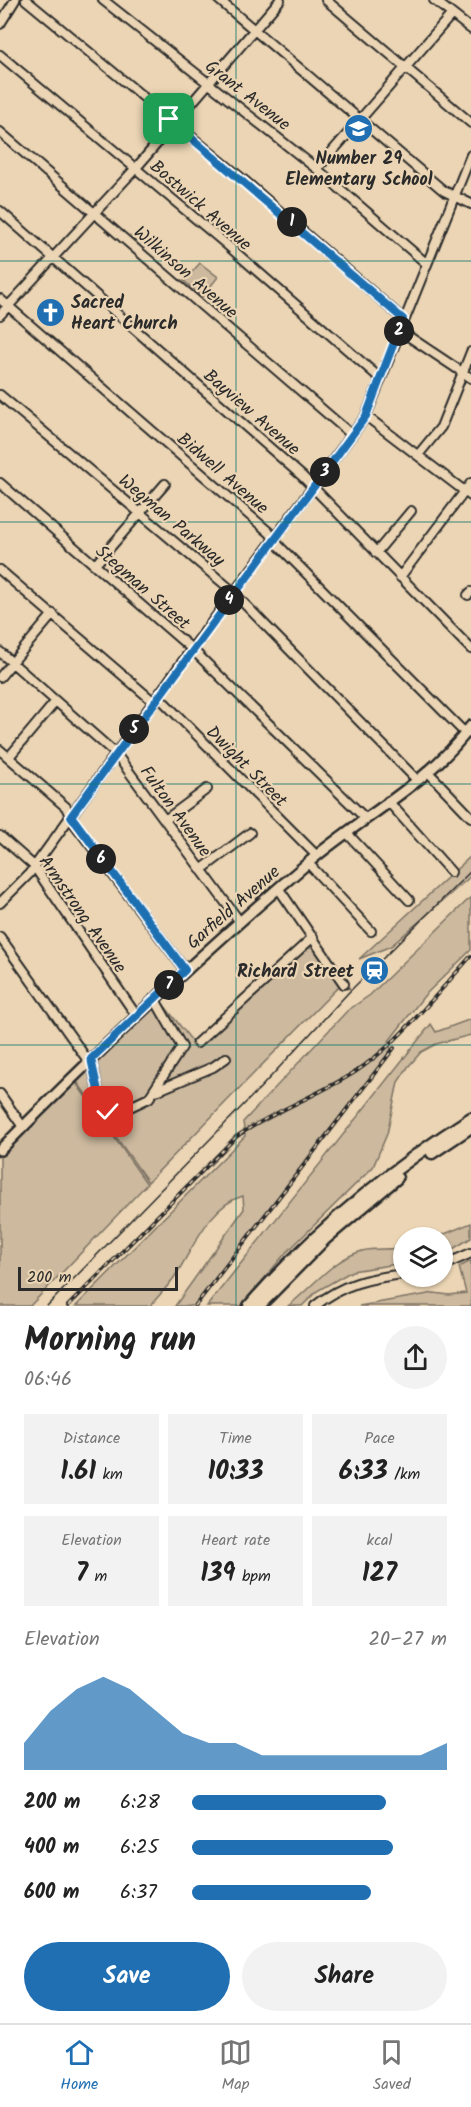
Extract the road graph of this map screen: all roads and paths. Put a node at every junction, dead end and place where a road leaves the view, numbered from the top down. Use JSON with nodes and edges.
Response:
{"nodes":[{"id":1,"x":15,"y":0,"type":"edge"},
{"id":2,"x":26,"y":0,"type":"edge"},
{"id":3,"x":103,"y":0,"type":"edge"},
{"id":4,"x":219,"y":0,"type":"edge"},
{"id":5,"x":280,"y":0,"type":"edge"},
{"id":6,"x":326,"y":0,"type":"edge"},
{"id":7,"x":434,"y":0,"type":"edge"},
{"id":8,"x":452,"y":14,"type":"junction"},
{"id":9,"x":0,"y":24,"type":"edge"},
{"id":10,"x":254,"y":29,"type":"junction"},
{"id":11,"x":471,"y":29,"type":"edge"},
{"id":12,"x":0,"y":55,"type":"edge"},
{"id":13,"x":405,"y":66,"type":"junction"},
{"id":14,"x":209,"y":83,"type":"junction"},
{"id":15,"x":360,"y":120,"type":"junction"},
{"id":16,"x":471,"y":123,"type":"edge"},
{"id":17,"x":175,"y":124,"type":"junction"},
{"id":18,"x":0,"y":132,"type":"edge"},
{"id":19,"x":471,"y":155,"type":"edge"},
{"id":20,"x":136,"y":168,"type":"junction"},
{"id":21,"x":317,"y":169,"type":"junction"},
{"id":22,"x":454,"y":197,"type":"junction"},
{"id":23,"x":471,"y":204,"type":"edge"},
{"id":24,"x":0,"y":211,"type":"edge"},
{"id":25,"x":95,"y":213,"type":"junction"},
{"id":26,"x":53,"y":258,"type":"junction"},
{"id":27,"x":427,"y":264,"type":"junction"},
{"id":28,"x":0,"y":299,"type":"edge"},
{"id":29,"x":8,"y":306,"type":"junction"},
{"id":30,"x":0,"y":315,"type":"edge"},
{"id":31,"x":403,"y":319,"type":"junction"},
{"id":32,"x":399,"y":330,"type":"junction"},
{"id":33,"x":471,"y":352,"type":"edge"},
{"id":34,"x":463,"y":372,"type":"junction"},
{"id":35,"x":471,"y":378,"type":"edge"},
{"id":36,"x":381,"y":379,"type":"junction"},
{"id":37,"x":0,"y":395,"type":"edge"},
{"id":38,"x":366,"y":416,"type":"junction"},
{"id":39,"x":352,"y":435,"type":"junction"},
{"id":40,"x":418,"y":455,"type":"junction"},
{"id":41,"x":0,"y":483,"type":"edge"},
{"id":42,"x":471,"y":483,"type":"edge"},
{"id":43,"x":165,"y":484,"type":"dead end"},
{"id":44,"x":313,"y":488,"type":"junction"},
{"id":45,"x":468,"y":494,"type":"edge"},
{"id":46,"x":411,"y":511,"type":"dead end"},
{"id":47,"x":140,"y":513,"type":"junction"},
{"id":48,"x":275,"y":541,"type":"junction"},
{"id":49,"x":376,"y":554,"type":"junction"},
{"id":50,"x":95,"y":565,"type":"junction"},
{"id":51,"x":0,"y":570,"type":"edge"},
{"id":52,"x":400,"y":577,"type":"junction"},
{"id":53,"x":234,"y":594,"type":"junction"},
{"id":54,"x":53,"y":614,"type":"junction"},
{"id":55,"x":471,"y":649,"type":"edge"},
{"id":56,"x":193,"y":650,"type":"junction"},
{"id":57,"x":0,"y":652,"type":"edge"},
{"id":58,"x":12,"y":663,"type":"junction"},
{"id":59,"x":0,"y":677,"type":"edge"},
{"id":60,"x":156,"y":699,"type":"junction"},
{"id":61,"x":56,"y":701,"type":"junction"},
{"id":62,"x":470,"y":731,"type":"edge"},
{"id":63,"x":0,"y":750,"type":"edge"},
{"id":64,"x":116,"y":754,"type":"junction"},
{"id":65,"x":9,"y":758,"type":"junction"},
{"id":66,"x":428,"y":772,"type":"junction"},
{"id":67,"x":417,"y":780,"type":"junction"},
{"id":68,"x":207,"y":789,"type":"dead end"},
{"id":69,"x":388,"y":801,"type":"junction"},
{"id":70,"x":71,"y":816,"type":"junction"},
{"id":71,"x":471,"y":817,"type":"edge"},
{"id":72,"x":365,"y":818,"type":"junction"},
{"id":73,"x":165,"y":820,"type":"junction"},
{"id":74,"x":347,"y":832,"type":"junction"},
{"id":75,"x":250,"y":833,"type":"dead end"},
{"id":76,"x":0,"y":837,"type":"edge"},
{"id":77,"x":317,"y":856,"type":"junction"},
{"id":78,"x":308,"y":863,"type":"junction"},
{"id":79,"x":34,"y":866,"type":"junction"},
{"id":80,"x":201,"y":870,"type":"junction"},
{"id":81,"x":451,"y":872,"type":"dead end"},
{"id":82,"x":279,"y":889,"type":"junction"},
{"id":83,"x":409,"y":900,"type":"dead end"},
{"id":84,"x":0,"y":903,"type":"edge"},
{"id":85,"x":240,"y":922,"type":"junction"},
{"id":86,"x":371,"y":931,"type":"dead end"},
{"id":87,"x":0,"y":937,"type":"edge"},
{"id":88,"x":313,"y":937,"type":"junction"},
{"id":89,"x":185,"y":970,"type":"junction"},
{"id":90,"x":345,"y":984,"type":"dead end"},
{"id":91,"x":154,"y":998,"type":"junction"},
{"id":92,"x":136,"y":1015,"type":"junction"},
{"id":93,"x":197,"y":1043,"type":"dead end"},
{"id":94,"x":226,"y":1058,"type":"dead end"},
{"id":95,"x":90,"y":1061,"type":"junction"},
{"id":96,"x":154,"y":1092,"type":"junction"},
{"id":97,"x":0,"y":1094,"type":"edge"},
{"id":98,"x":471,"y":1118,"type":"edge"},
{"id":99,"x":23,"y":1127,"type":"junction"},
{"id":100,"x":471,"y":1127,"type":"edge"},
{"id":101,"x":0,"y":1150,"type":"edge"},
{"id":102,"x":471,"y":1253,"type":"edge"},
{"id":103,"x":453,"y":1261,"type":"edge"},
{"id":104,"x":393,"y":1275,"type":"edge"},
{"id":105,"x":249,"y":1306,"type":"edge"},
{"id":106,"x":259,"y":1306,"type":"edge"},
{"id":107,"x":315,"y":1306,"type":"edge"}],
"edges":[{"from":1,"to":9,"type":"street"},
{"from":2,"to":17,"type":"street"},
{"from":3,"to":14,"type":"street","name":"Grant Avenue"},
{"from":4,"to":10,"type":"street"},
{"from":5,"to":10,"type":"street"},
{"from":6,"to":13,"type":"street"},
{"from":7,"to":8,"type":"street"},
{"from":8,"to":11,"type":"street"},
{"from":8,"to":13,"type":"street"},
{"from":10,"to":14,"type":"street"},
{"from":10,"to":15,"type":"street"},
{"from":12,"to":20,"type":"street","name":"Bostwick Avenue"},
{"from":13,"to":15,"type":"street"},
{"from":13,"to":16,"type":"street"},
{"from":14,"to":17,"type":"street"},
{"from":14,"to":21,"type":"street","name":"Grant Avenue"},
{"from":15,"to":21,"type":"street"},
{"from":15,"to":22,"type":"street"},
{"from":17,"to":20,"type":"street"},
{"from":17,"to":31,"type":"street"},
{"from":18,"to":25,"type":"street","name":"Wilkinson Avenue"},
{"from":19,"to":22,"type":"street"},
{"from":20,"to":25,"type":"street"},
{"from":20,"to":36,"type":"street","name":"Bostwick Avenue"},
{"from":21,"to":27,"type":"street","name":"Grant Avenue"},
{"from":22,"to":23,"type":"street"},
{"from":22,"to":27,"type":"street"},
{"from":24,"to":26,"type":"street","name":"Bayview Avenue"},
{"from":25,"to":26,"type":"street"},
{"from":25,"to":39,"type":"street","name":"Wilkinson Avenue"},
{"from":26,"to":29,"type":"street"},
{"from":26,"to":44,"type":"street","name":"Bayview Avenue"},
{"from":27,"to":31,"type":"street"},
{"from":28,"to":29,"type":"street","name":"Bidwell Avenue"},
{"from":29,"to":30,"type":"street"},
{"from":29,"to":48,"type":"street","name":"Bidwell Avenue"},
{"from":31,"to":32,"type":"street"},
{"from":32,"to":34,"type":"street"},
{"from":32,"to":36,"type":"street"},
{"from":33,"to":34,"type":"street"},
{"from":34,"to":35,"type":"street"},
{"from":34,"to":40,"type":"street"},
{"from":36,"to":38,"type":"street"},
{"from":37,"to":47,"type":"street","name":"Wegman Parkway"},
{"from":38,"to":39,"type":"street"},
{"from":38,"to":40,"type":"street"},
{"from":39,"to":44,"type":"street"},
{"from":40,"to":45,"type":"street"},
{"from":41,"to":50,"type":"street","name":"Stegman Street"},
{"from":42,"to":45,"type":"street"},
{"from":43,"to":47,"type":"street"},
{"from":44,"to":48,"type":"street"},
{"from":44,"to":49,"type":"street","name":"Bayview Avenue"},
{"from":45,"to":52,"type":"street"},
{"from":46,"to":49,"type":"street"},
{"from":47,"to":50,"type":"street"},
{"from":47,"to":53,"type":"street","name":"Wegman Parkway"},
{"from":48,"to":53,"type":"street"},
{"from":48,"to":62,"type":"street","name":"Bidwell Avenue"},
{"from":49,"to":52,"type":"street","name":"Bayview Avenue"},
{"from":50,"to":56,"type":"street","name":"Stegman Street"},
{"from":51,"to":54,"type":"street","name":"Dwight Street"},
{"from":52,"to":55,"type":"street","name":"Bayview Avenue"},
{"from":53,"to":56,"type":"street"},
{"from":53,"to":67,"type":"street","name":"Wegman Parkway"},
{"from":54,"to":58,"type":"street"},
{"from":54,"to":60,"type":"street","name":"Dwight Street"},
{"from":56,"to":60,"type":"street"},
{"from":56,"to":72,"type":"street","name":"Stegman Street"},
{"from":57,"to":58,"type":"street","name":"Fulton Avenue"},
{"from":58,"to":59,"type":"street"},
{"from":58,"to":61,"type":"street","name":"Fulton Avenue"},
{"from":60,"to":64,"type":"street"},
{"from":60,"to":77,"type":"street","name":"Dwight Street"},
{"from":61,"to":64,"type":"street","name":"Fulton Avenue"},
{"from":61,"to":65,"type":"street"},
{"from":62,"to":66,"type":"main road","name":"Garfield Avenue"},
{"from":63,"to":65,"type":"street"},
{"from":64,"to":70,"type":"street"},
{"from":64,"to":73,"type":"street","name":"Fulton Avenue"},
{"from":65,"to":70,"type":"street"},
{"from":66,"to":67,"type":"main road","name":"Garfield Avenue"},
{"from":66,"to":71,"type":"street"},
{"from":67,"to":69,"type":"main road","name":"Garfield Avenue"},
{"from":68,"to":73,"type":"street"},
{"from":69,"to":72,"type":"main road","name":"Garfield Avenue"},
{"from":69,"to":81,"type":"street"},
{"from":70,"to":79,"type":"street"},
{"from":70,"to":89,"type":"street"},
{"from":72,"to":74,"type":"main road","name":"Garfield Avenue"},
{"from":73,"to":80,"type":"street","name":"Fulton Avenue"},
{"from":74,"to":77,"type":"main road","name":"Garfield Avenue"},
{"from":74,"to":83,"type":"street"},
{"from":75,"to":80,"type":"street"},
{"from":76,"to":79,"type":"street","name":"Armstrong Avenue"},
{"from":77,"to":78,"type":"main road","name":"Garfield Avenue"},
{"from":78,"to":82,"type":"main road","name":"Garfield Avenue"},
{"from":78,"to":86,"type":"street"},
{"from":79,"to":84,"type":"street"},
{"from":79,"to":92,"type":"street","name":"Armstrong Avenue"},
{"from":80,"to":85,"type":"street","name":"Fulton Avenue"},
{"from":82,"to":85,"type":"main road","name":"Garfield Avenue"},
{"from":82,"to":88,"type":"street"},
{"from":85,"to":89,"type":"main road","name":"Garfield Avenue"},
{"from":87,"to":95,"type":"street"},
{"from":88,"to":90,"type":"street"},
{"from":88,"to":93,"type":"street"},
{"from":89,"to":91,"type":"main road","name":"Garfield Avenue"},
{"from":91,"to":92,"type":"main road","name":"Garfield Avenue"},
{"from":91,"to":96,"type":"street"},
{"from":92,"to":95,"type":"main road","name":"Garfield Avenue"},
{"from":94,"to":96,"type":"street"},
{"from":95,"to":96,"type":"street"},
{"from":95,"to":99,"type":"main road","name":"Garfield Avenue"},
{"from":97,"to":99,"type":"street"},
{"from":98,"to":105,"type":"highway"},
{"from":99,"to":101,"type":"main road","name":"Garfield Avenue"},
{"from":100,"to":106,"type":"highway"},
{"from":102,"to":103,"type":"street"},
{"from":104,"to":107,"type":"street"}]}
